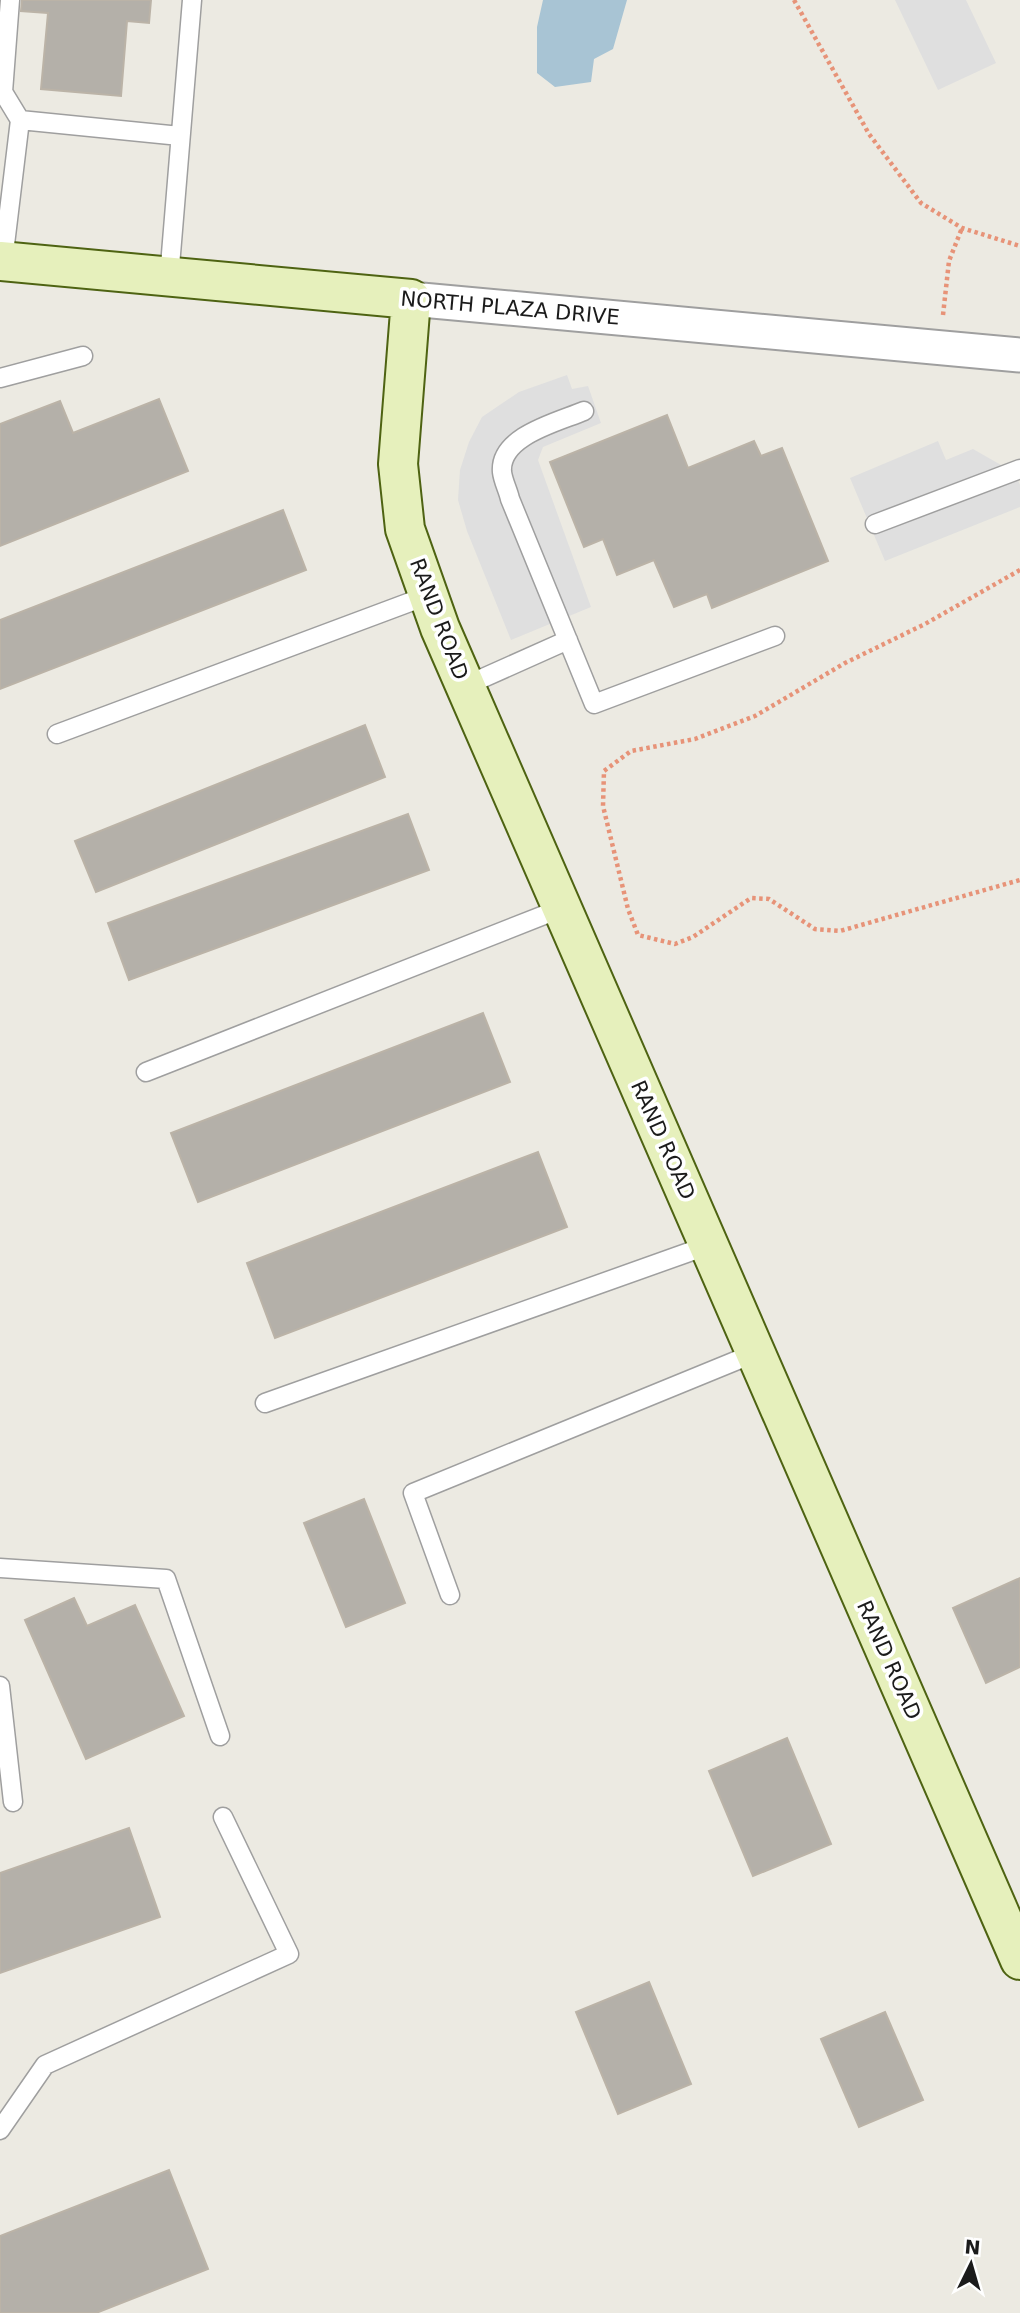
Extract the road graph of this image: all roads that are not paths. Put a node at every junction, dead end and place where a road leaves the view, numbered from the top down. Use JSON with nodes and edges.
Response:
{"nodes":[{"id":1,"x":10,"y":0,"type":"edge"},
{"id":2,"x":191,"y":0,"type":"edge"},
{"id":3,"x":20,"y":120,"type":"junction"},
{"id":4,"x":180,"y":135,"type":"junction"},
{"id":5,"x":2,"y":261,"type":"edge"},
{"id":6,"x":169,"y":278,"type":"junction"},
{"id":7,"x":411,"y":299,"type":"junction"},
{"id":8,"x":83,"y":355,"type":"dead end"},
{"id":9,"x":1020,"y":355,"type":"edge"},
{"id":10,"x":0,"y":378,"type":"edge"},
{"id":11,"x":584,"y":411,"type":"dead end"},
{"id":12,"x":1020,"y":468,"type":"edge"},
{"id":13,"x":875,"y":524,"type":"dead end"},
{"id":14,"x":429,"y":595,"type":"junction"},
{"id":15,"x":775,"y":636,"type":"dead end"},
{"id":16,"x":568,"y":640,"type":"junction"},
{"id":17,"x":465,"y":686,"type":"junction"},
{"id":18,"x":57,"y":734,"type":"dead end"},
{"id":19,"x":562,"y":908,"type":"junction"},
{"id":20,"x":146,"y":1072,"type":"dead end"},
{"id":21,"x":709,"y":1245,"type":"junction"},
{"id":22,"x":755,"y":1353,"type":"junction"},
{"id":23,"x":265,"y":1403,"type":"dead end"},
{"id":24,"x":0,"y":1568,"type":"edge"},
{"id":25,"x":450,"y":1595,"type":"dead end"},
{"id":26,"x":0,"y":1686,"type":"edge"},
{"id":27,"x":220,"y":1736,"type":"dead end"},
{"id":28,"x":13,"y":1802,"type":"dead end"},
{"id":29,"x":223,"y":1817,"type":"dead end"},
{"id":30,"x":1020,"y":1960,"type":"edge"},
{"id":31,"x":0,"y":2130,"type":"edge"}],
"edges":[{"from":1,"to":3,"type":"lane"},
{"from":2,"to":4,"type":"lane"},
{"from":3,"to":4,"type":"lane"},
{"from":3,"to":5,"type":"lane"},
{"from":4,"to":6,"type":"lane"},
{"from":5,"to":6,"type":"street","name":"NORTH PLAZA DRIVE"},
{"from":6,"to":7,"type":"street","name":"NORTH PLAZA DRIVE"},
{"from":7,"to":9,"type":"street","name":"NORTH PLAZA DRIVE"},
{"from":7,"to":14,"type":"street","name":"RAND ROAD"},
{"from":8,"to":10,"type":"lane"},
{"from":11,"to":16,"type":"lane"},
{"from":12,"to":13,"type":"lane"},
{"from":14,"to":17,"type":"street","name":"RAND ROAD"},
{"from":14,"to":18,"type":"lane"},
{"from":15,"to":16,"type":"lane"},
{"from":16,"to":17,"type":"lane"},
{"from":17,"to":19,"type":"street","name":"RAND ROAD"},
{"from":19,"to":20,"type":"lane"},
{"from":19,"to":21,"type":"street","name":"RAND ROAD"},
{"from":21,"to":22,"type":"street","name":"RAND ROAD"},
{"from":21,"to":23,"type":"lane"},
{"from":22,"to":25,"type":"lane"},
{"from":22,"to":30,"type":"street","name":"RAND ROAD"},
{"from":24,"to":27,"type":"lane"},
{"from":26,"to":28,"type":"lane"},
{"from":29,"to":31,"type":"lane"}]}
